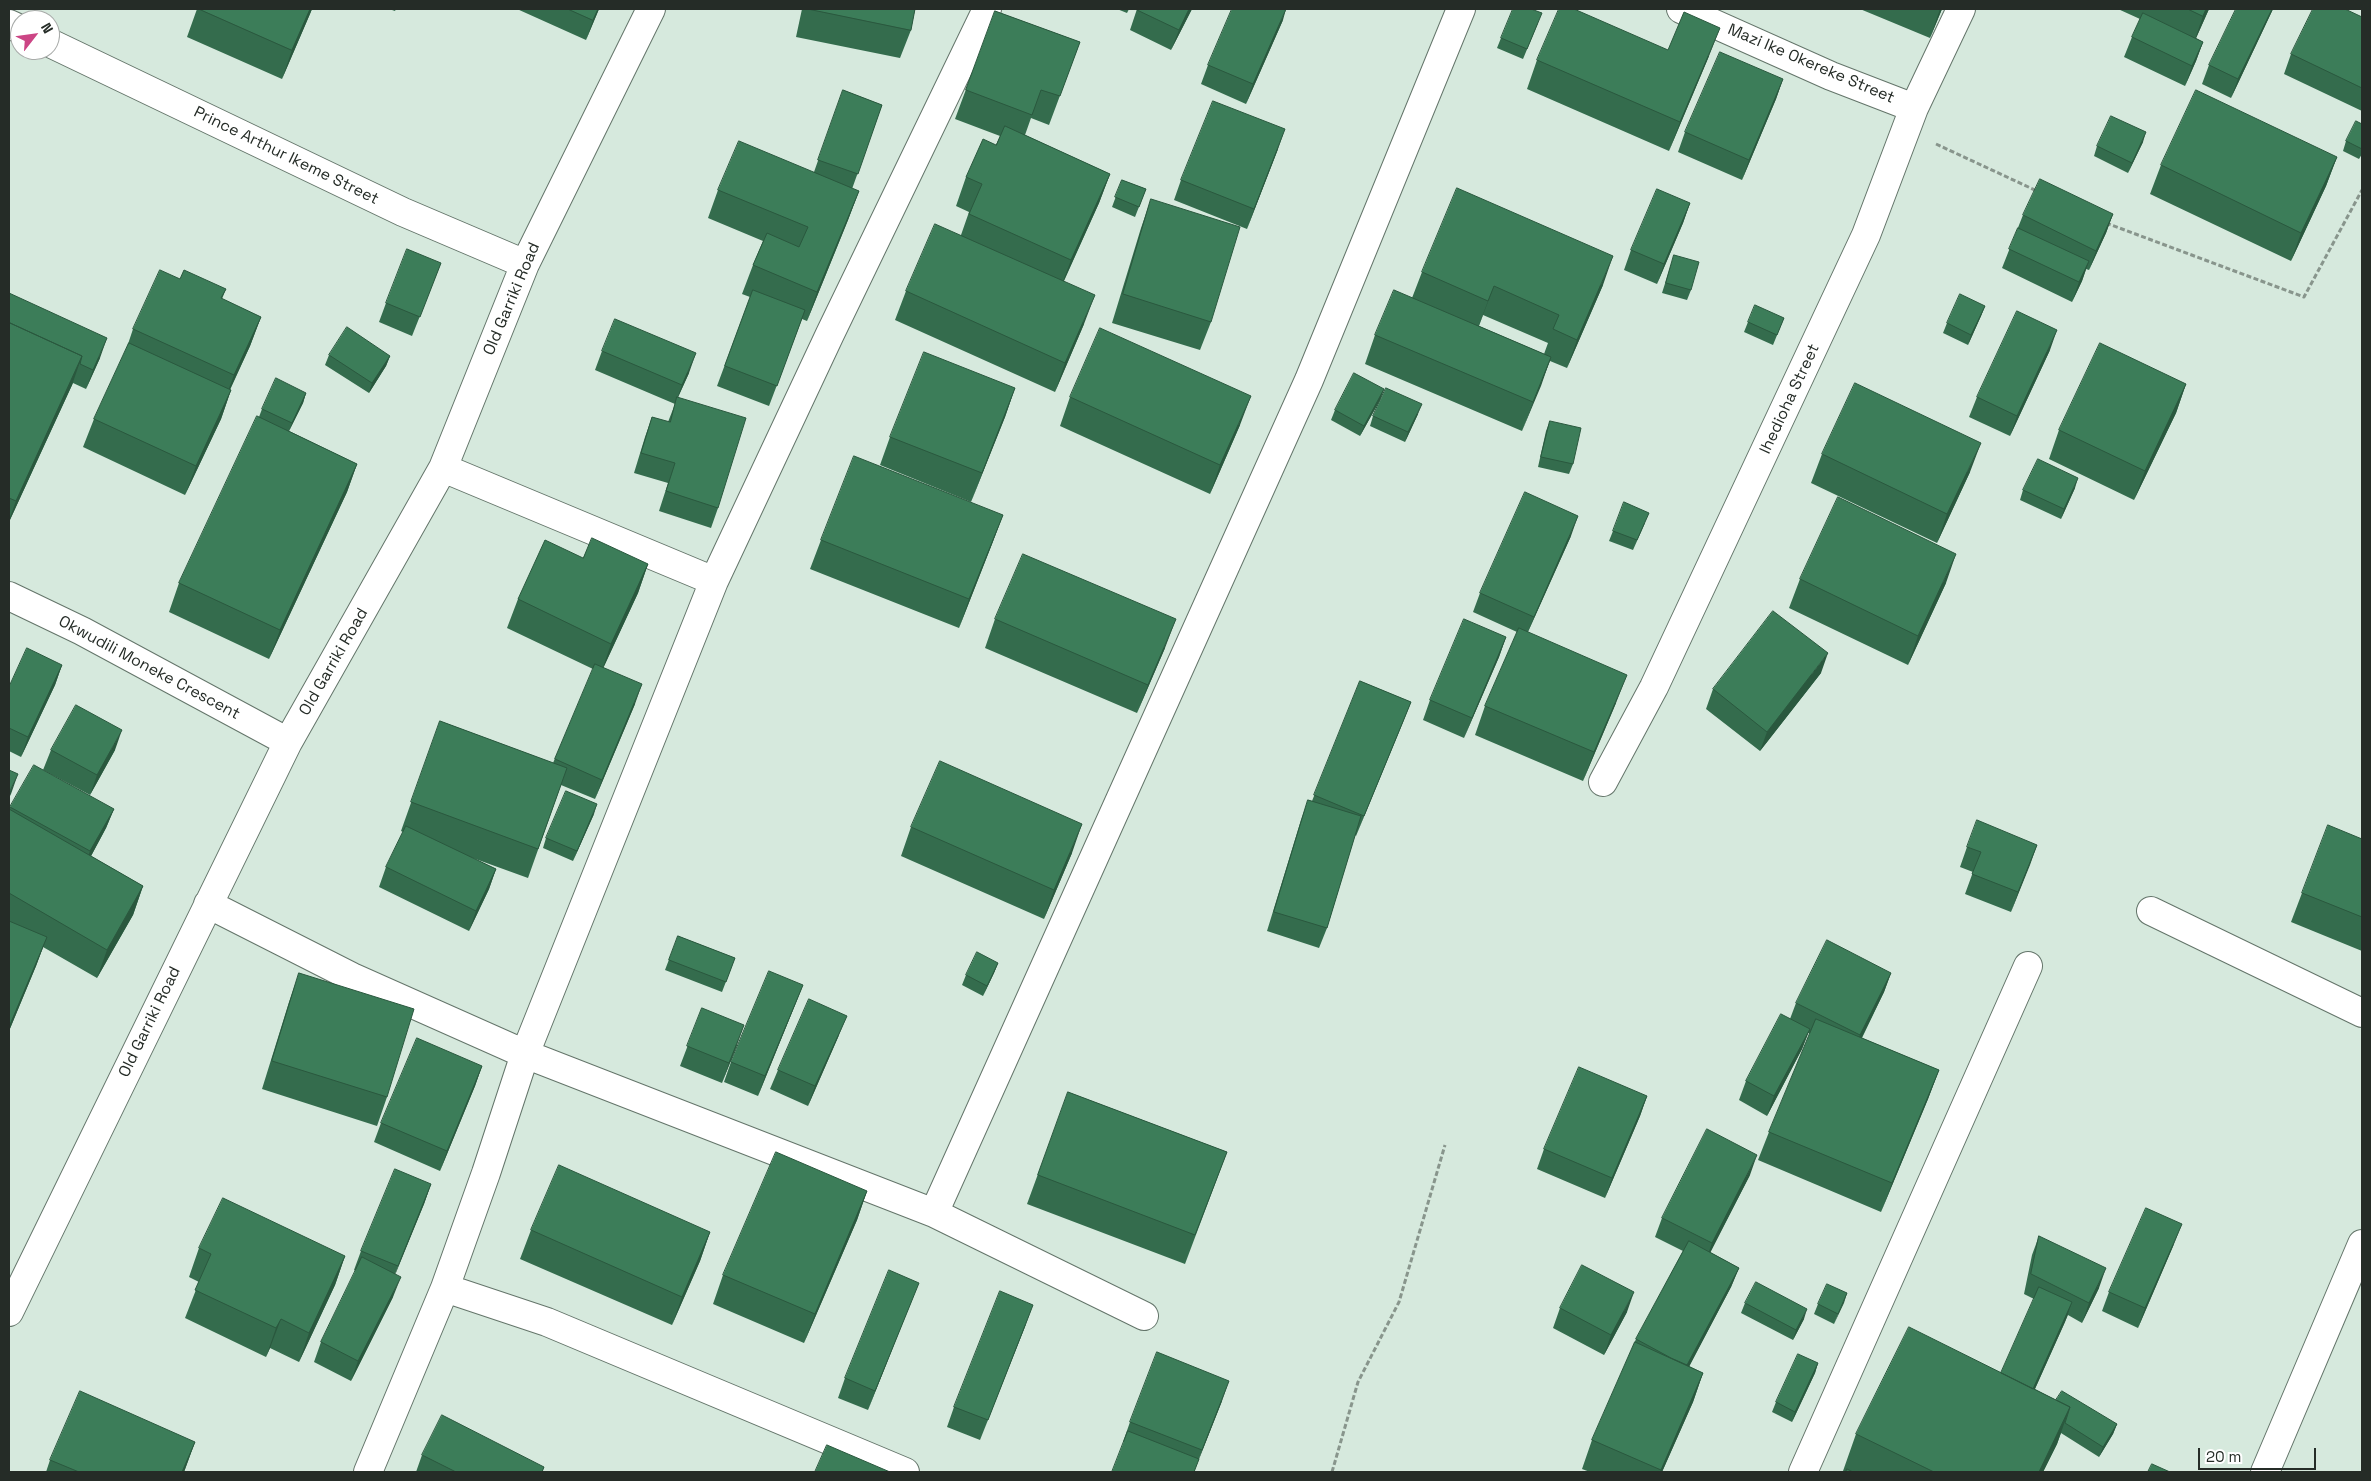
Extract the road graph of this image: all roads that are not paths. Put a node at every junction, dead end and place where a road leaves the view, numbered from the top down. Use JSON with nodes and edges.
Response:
{"nodes":[{"id":1,"x":651,"y":9,"type":"edge"},
{"id":2,"x":987,"y":9,"type":"edge"},
{"id":3,"x":1461,"y":9,"type":"edge"},
{"id":4,"x":1681,"y":9,"type":"edge"},
{"id":5,"x":1961,"y":9,"type":"edge"},
{"id":6,"x":60,"y":48,"type":"edge"},
{"id":7,"x":1910,"y":118,"type":"junction"},
{"id":8,"x":525,"y":264,"type":"junction"},
{"id":9,"x":443,"y":468,"type":"junction"},
{"id":10,"x":714,"y":581,"type":"junction"},
{"id":11,"x":9,"y":596,"type":"edge"},
{"id":12,"x":288,"y":742,"type":"junction"},
{"id":13,"x":1603,"y":782,"type":"dead end"},
{"id":14,"x":208,"y":904,"type":"junction"},
{"id":15,"x":2151,"y":911,"type":"dead end"},
{"id":16,"x":2028,"y":966,"type":"dead end"},
{"id":17,"x":2362,"y":1013,"type":"edge"},
{"id":18,"x":524,"y":1054,"type":"junction"},
{"id":19,"x":934,"y":1213,"type":"junction"},
{"id":20,"x":2362,"y":1244,"type":"edge"},
{"id":21,"x":445,"y":1288,"type":"junction"},
{"id":22,"x":9,"y":1312,"type":"edge"},
{"id":23,"x":1144,"y":1316,"type":"dead end"},
{"id":24,"x":368,"y":1472,"type":"edge"},
{"id":25,"x":905,"y":1472,"type":"edge"},
{"id":26,"x":1803,"y":1472,"type":"edge"},
{"id":27,"x":2265,"y":1472,"type":"edge"}],
"edges":[{"from":1,"to":8,"type":"street","name":"Old Garriki Road"},
{"from":2,"to":10,"type":"street"},
{"from":3,"to":19,"type":"street"},
{"from":4,"to":7,"type":"street","name":"Mazi Ike Okereke Street"},
{"from":5,"to":7,"type":"street","name":"Ihedioha Street"},
{"from":6,"to":8,"type":"street","name":"Prince Arthur Ikeme Street"},
{"from":7,"to":13,"type":"street","name":"Ihedioha Street"},
{"from":8,"to":9,"type":"street","name":"Old Garriki Road"},
{"from":9,"to":10,"type":"street"},
{"from":9,"to":12,"type":"street","name":"Old Garriki Road"},
{"from":10,"to":18,"type":"street"},
{"from":11,"to":12,"type":"street","name":"Okwudili Moneke Crescent"},
{"from":12,"to":14,"type":"street","name":"Old Garriki Road"},
{"from":14,"to":18,"type":"street"},
{"from":14,"to":22,"type":"street","name":"Old Garriki Road"},
{"from":15,"to":17,"type":"street"},
{"from":16,"to":26,"type":"street"},
{"from":18,"to":19,"type":"street"},
{"from":18,"to":21,"type":"street"},
{"from":19,"to":23,"type":"street"},
{"from":20,"to":27,"type":"street"},
{"from":21,"to":24,"type":"street"},
{"from":21,"to":25,"type":"street"}]}
